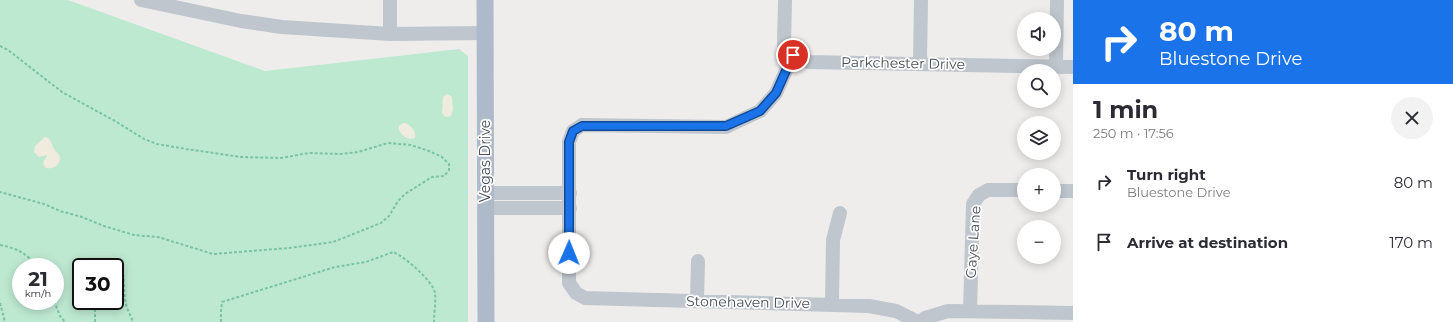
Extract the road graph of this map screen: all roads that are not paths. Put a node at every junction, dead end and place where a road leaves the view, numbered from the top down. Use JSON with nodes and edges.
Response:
{"nodes":[{"id":1,"x":141,"y":0,"type":"edge"},
{"id":2,"x":390,"y":0,"type":"edge"},
{"id":3,"x":485,"y":0,"type":"edge"},
{"id":4,"x":785,"y":0,"type":"edge"},
{"id":5,"x":921,"y":0,"type":"edge"},
{"id":6,"x":1058,"y":0,"type":"edge"},
{"id":7,"x":485,"y":33,"type":"junction"},
{"id":8,"x":390,"y":34,"type":"junction"},
{"id":9,"x":793,"y":55,"type":"junction"},
{"id":10,"x":920,"y":63,"type":"junction"},
{"id":11,"x":1056,"y":64,"type":"edge"},
{"id":12,"x":1017,"y":66,"type":"edge"},
{"id":13,"x":1061,"y":67,"type":"edge"},
{"id":14,"x":1073,"y":67,"type":"edge"},
{"id":15,"x":1017,"y":190,"type":"edge"},
{"id":16,"x":1061,"y":191,"type":"edge"},
{"id":17,"x":1073,"y":191,"type":"edge"},
{"id":18,"x":570,"y":193,"type":"junction"},
{"id":19,"x":485,"y":200,"type":"junction"},
{"id":20,"x":570,"y":208,"type":"junction"},
{"id":21,"x":840,"y":214,"type":"dead end"},
{"id":22,"x":698,"y":261,"type":"dead end"},
{"id":23,"x":697,"y":301,"type":"junction"},
{"id":24,"x":832,"y":304,"type":"junction"},
{"id":25,"x":970,"y":311,"type":"junction"},
{"id":26,"x":1073,"y":313,"type":"edge"},
{"id":27,"x":486,"y":322,"type":"edge"},
{"id":28,"x":920,"y":322,"type":"edge"}],
"edges":[{"from":1,"to":8,"type":"street"},
{"from":2,"to":8,"type":"street"},
{"from":3,"to":7,"type":"main road","name":"Vegas Drive"},
{"from":4,"to":9,"type":"street"},
{"from":5,"to":10,"type":"street"},
{"from":6,"to":11,"type":"street"},
{"from":7,"to":8,"type":"street"},
{"from":7,"to":19,"type":"main road","name":"Vegas Drive"},
{"from":9,"to":10,"type":"street","name":"Parkchester Drive"},
{"from":9,"to":18,"type":"street"},
{"from":10,"to":12,"type":"street","name":"Parkchester Drive"},
{"from":13,"to":14,"type":"street","name":"Parkchester Drive"},
{"from":15,"to":25,"type":"street","name":"Gaye Lane"},
{"from":16,"to":17,"type":"street"},
{"from":18,"to":19,"type":"street"},
{"from":18,"to":20,"type":"street"},
{"from":19,"to":20,"type":"street"},
{"from":19,"to":27,"type":"main road","name":"Vegas Drive"},
{"from":20,"to":23,"type":"street","name":"Stonehaven Drive"},
{"from":21,"to":24,"type":"street"},
{"from":22,"to":23,"type":"street"},
{"from":23,"to":24,"type":"street","name":"Stonehaven Drive"},
{"from":24,"to":28,"type":"street","name":"Stonehaven Drive"},
{"from":25,"to":26,"type":"street","name":"Stonehaven Drive"},
{"from":25,"to":28,"type":"street","name":"Stonehaven Drive"}]}
